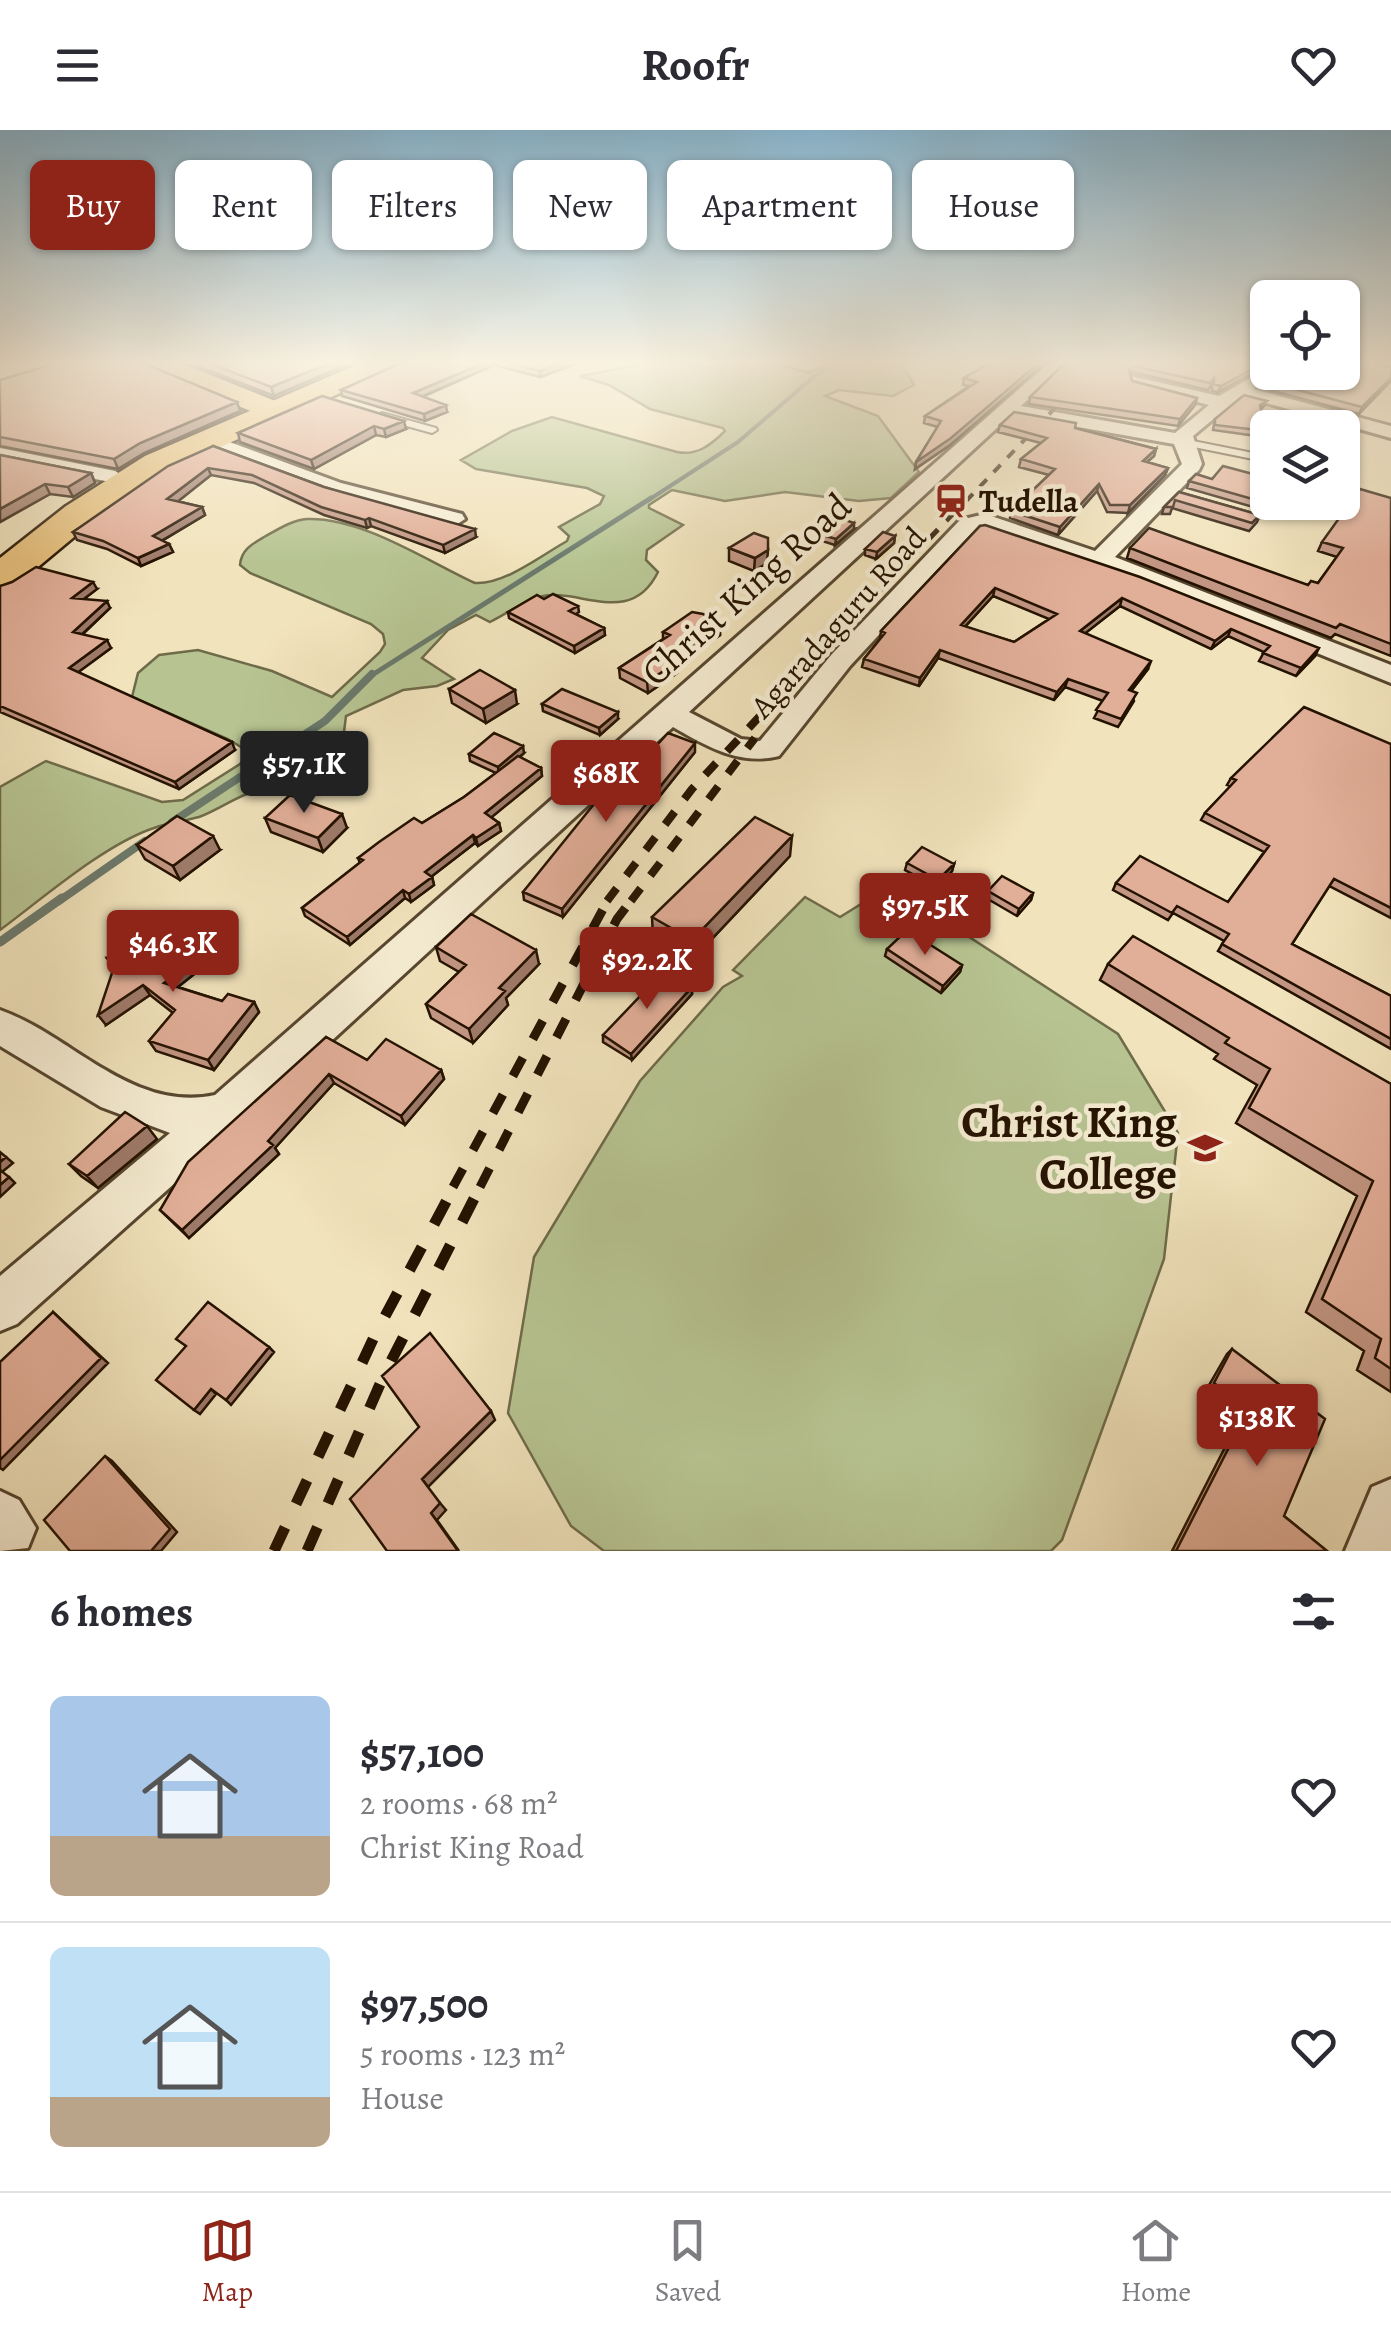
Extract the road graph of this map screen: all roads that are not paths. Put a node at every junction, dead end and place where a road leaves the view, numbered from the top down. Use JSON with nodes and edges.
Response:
{"nodes":[{"id":1,"x":225,"y":428,"type":"edge"},
{"id":2,"x":231,"y":428,"type":"edge"},
{"id":3,"x":426,"y":428,"type":"edge"},
{"id":4,"x":984,"y":428,"type":"edge"},
{"id":5,"x":1112,"y":428,"type":"edge"},
{"id":6,"x":1196,"y":428,"type":"edge"},
{"id":7,"x":432,"y":430,"type":"dead end"},
{"id":8,"x":208,"y":440,"type":"junction"},
{"id":9,"x":1183,"y":441,"type":"junction"},
{"id":10,"x":0,"y":454,"type":"edge"},
{"id":11,"x":1250,"y":454,"type":"edge"},
{"id":12,"x":115,"y":476,"type":"junction"},
{"id":13,"x":454,"y":519,"type":"edge"},
{"id":14,"x":1100,"y":559,"type":"junction"},
{"id":15,"x":0,"y":561,"type":"edge"},
{"id":16,"x":0,"y":578,"type":"edge"},
{"id":17,"x":1391,"y":674,"type":"edge"},
{"id":18,"x":669,"y":713,"type":"junction"},
{"id":19,"x":0,"y":1026,"type":"edge"},
{"id":20,"x":226,"y":1111,"type":"junction"},
{"id":21,"x":0,"y":1307,"type":"edge"},
{"id":22,"x":1391,"y":1506,"type":"edge"},
{"id":23,"x":1373,"y":1551,"type":"edge"}],
"edges":[{"from":1,"to":12,"type":"highway"},
{"from":2,"to":8,"type":"highway"},
{"from":3,"to":7,"type":"lane"},
{"from":4,"to":18,"type":"street","name":"Christ King Road"},
{"from":5,"to":9,"type":"street"},
{"from":6,"to":9,"type":"street"},
{"from":8,"to":13,"type":"street"},
{"from":8,"to":16,"type":"highway"},
{"from":9,"to":11,"type":"lane"},
{"from":9,"to":14,"type":"street"},
{"from":10,"to":12,"type":"street"},
{"from":12,"to":15,"type":"highway"},
{"from":14,"to":17,"type":"street","name":"Agaradaguru Road"},
{"from":14,"to":18,"type":"street","name":"Agaradaguru Road"},
{"from":18,"to":20,"type":"street","name":"Christ King Road"},
{"from":19,"to":20,"type":"street"},
{"from":20,"to":21,"type":"street","name":"Christ King Road"},
{"from":22,"to":23,"type":"street"}]}
